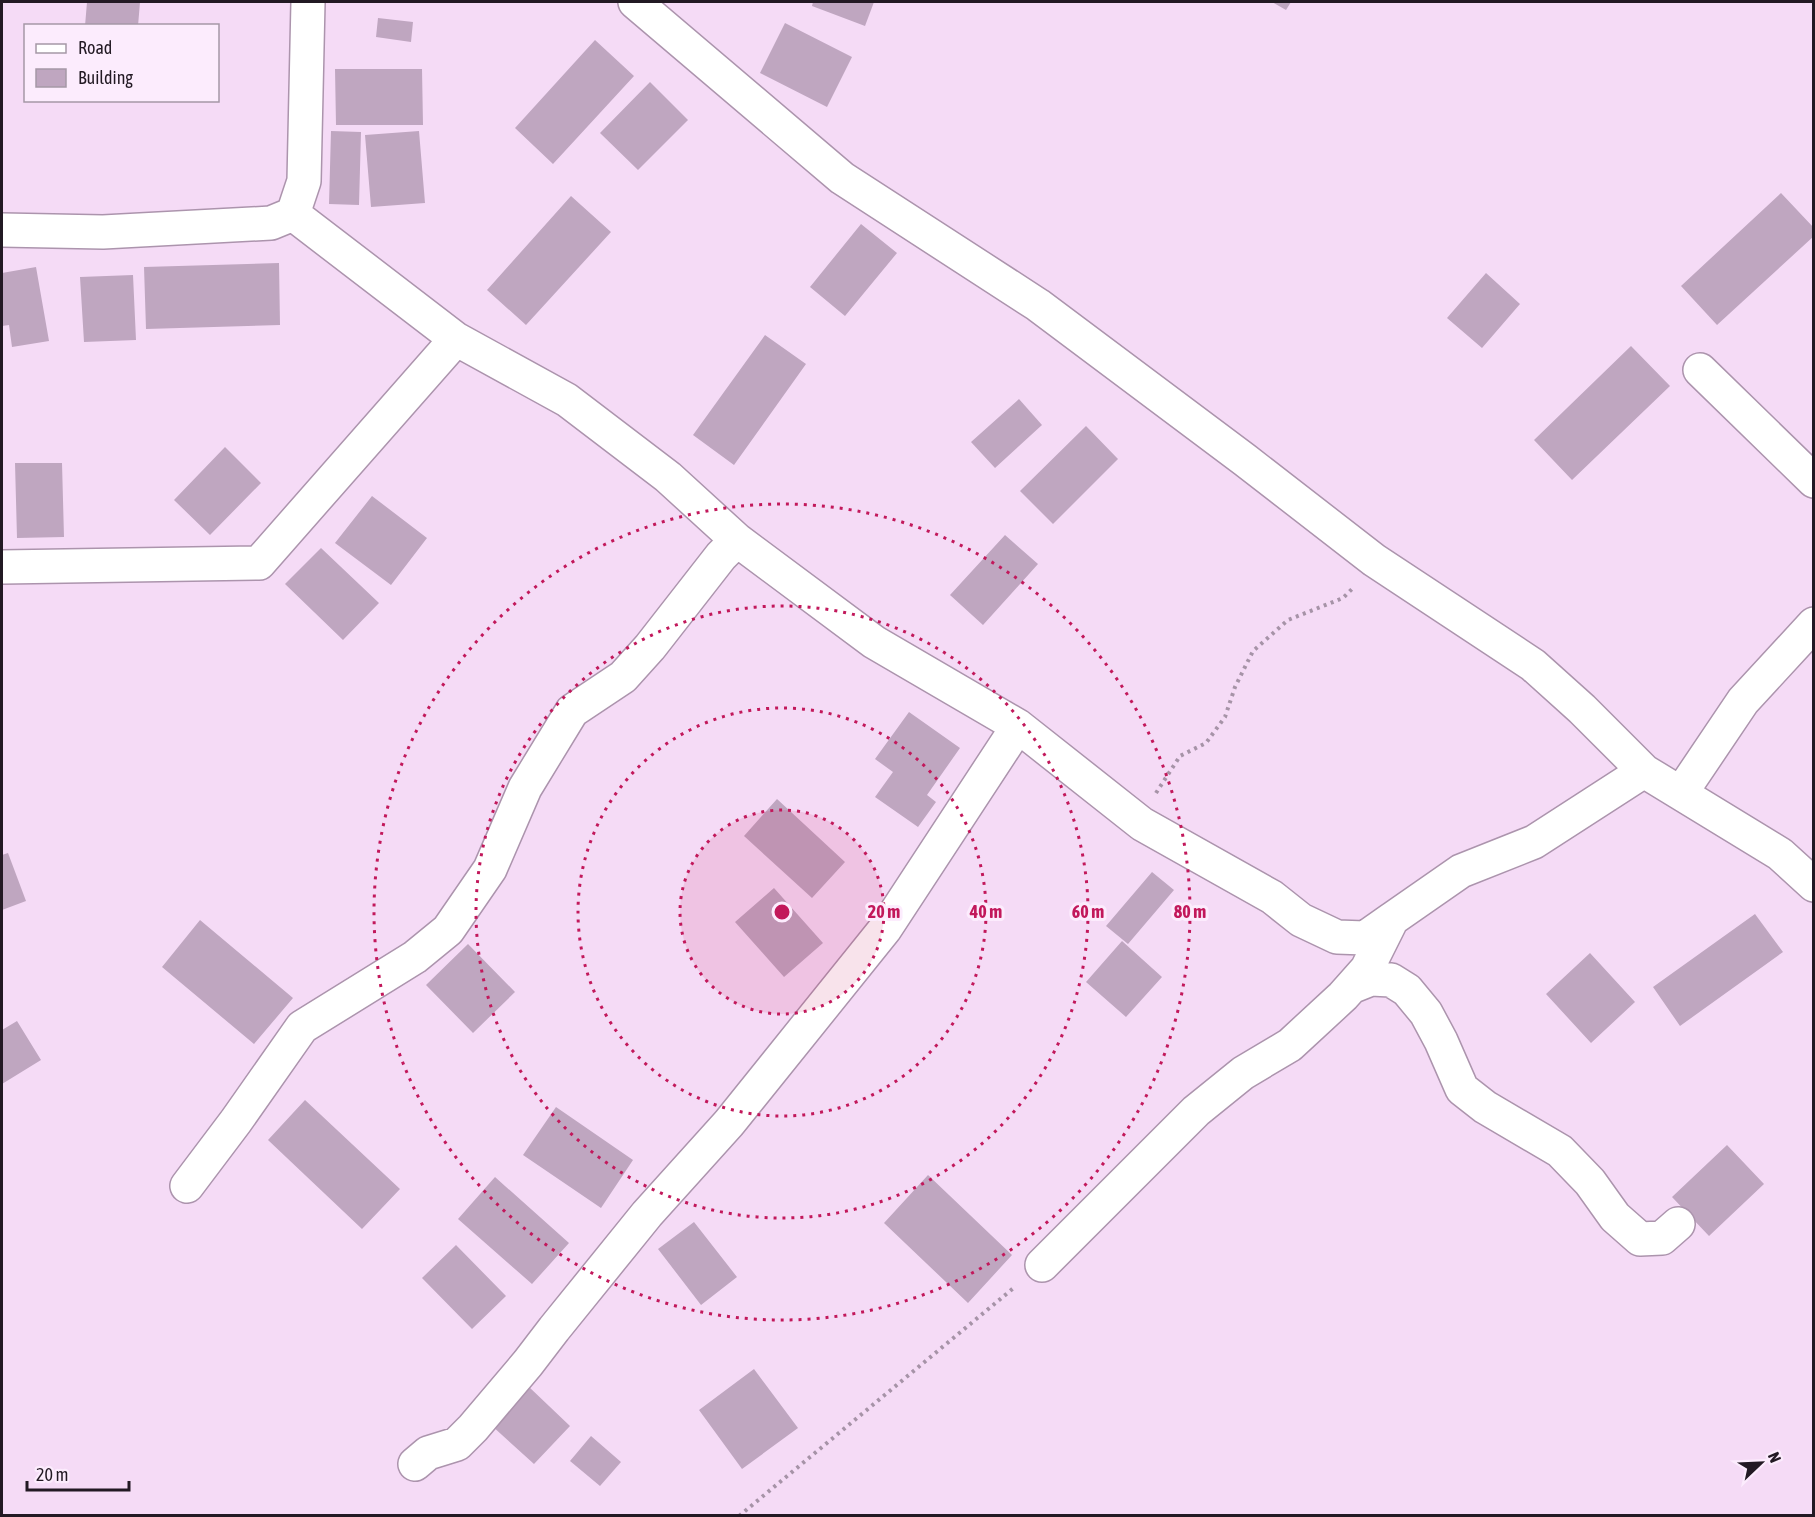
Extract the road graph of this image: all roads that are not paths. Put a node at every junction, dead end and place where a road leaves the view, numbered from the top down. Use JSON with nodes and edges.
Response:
{"nodes":[{"id":1,"x":308,"y":2,"type":"edge"},
{"id":2,"x":635,"y":2,"type":"edge"},
{"id":3,"x":292,"y":214,"type":"junction"},
{"id":4,"x":2,"y":230,"type":"edge"},
{"id":5,"x":456,"y":339,"type":"junction"},
{"id":6,"x":1700,"y":370,"type":"dead end"},
{"id":7,"x":1814,"y":482,"type":"edge"},
{"id":8,"x":737,"y":540,"type":"junction"},
{"id":9,"x":2,"y":567,"type":"edge"},
{"id":10,"x":1814,"y":624,"type":"edge"},
{"id":11,"x":1018,"y":726,"type":"junction"},
{"id":12,"x":1644,"y":771,"type":"junction"},
{"id":13,"x":1682,"y":793,"type":"junction"},
{"id":14,"x":1814,"y":885,"type":"edge"},
{"id":15,"x":1392,"y":920,"type":"junction"},
{"id":16,"x":1351,"y":987,"type":"junction"},
{"id":17,"x":187,"y":1186,"type":"dead end"},
{"id":18,"x":1678,"y":1224,"type":"dead end"},
{"id":19,"x":1042,"y":1265,"type":"road end"},
{"id":20,"x":416,"y":1464,"type":"dead end"}],
"edges":[{"from":1,"to":3,"type":"street"},
{"from":2,"to":12,"type":"street"},
{"from":3,"to":4,"type":"street"},
{"from":3,"to":5,"type":"street"},
{"from":5,"to":8,"type":"street"},
{"from":5,"to":9,"type":"street"},
{"from":6,"to":7,"type":"street"},
{"from":8,"to":11,"type":"street"},
{"from":8,"to":17,"type":"street"},
{"from":10,"to":13,"type":"street"},
{"from":11,"to":15,"type":"street"},
{"from":11,"to":20,"type":"street"},
{"from":12,"to":13,"type":"street"},
{"from":12,"to":15,"type":"street"},
{"from":13,"to":14,"type":"street"},
{"from":15,"to":16,"type":"street"},
{"from":16,"to":18,"type":"street"},
{"from":16,"to":19,"type":"street"}]}
